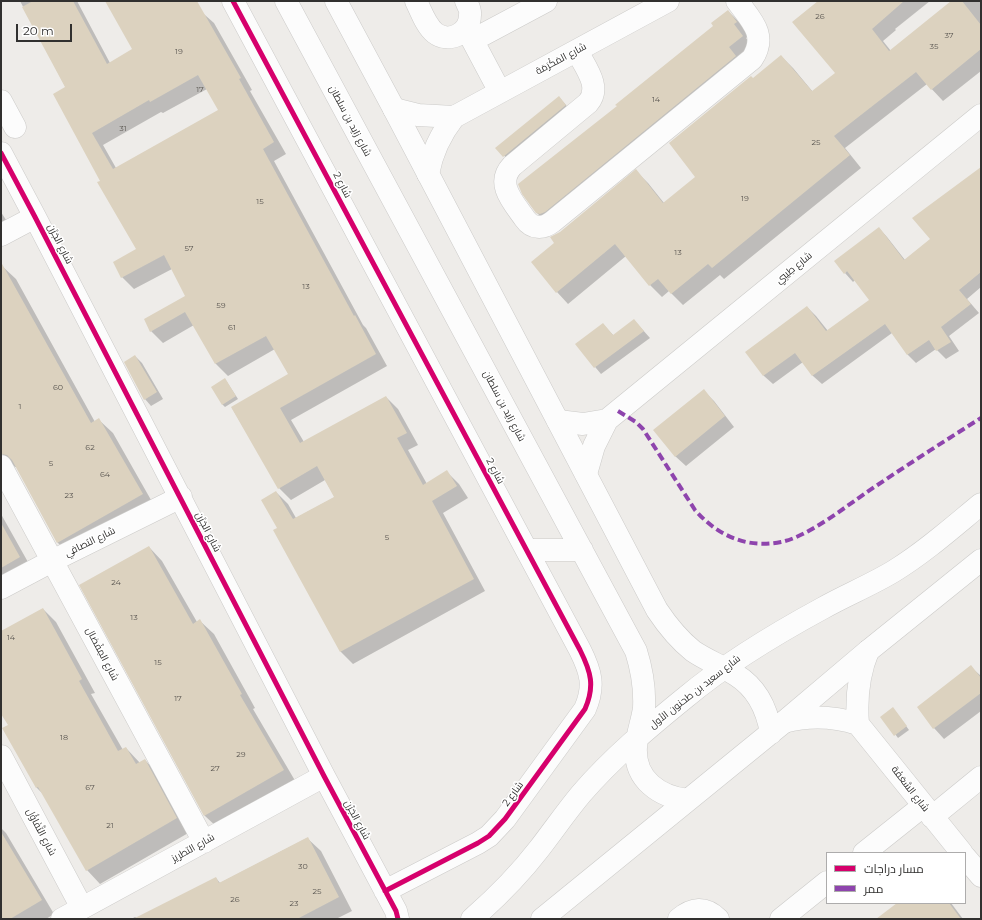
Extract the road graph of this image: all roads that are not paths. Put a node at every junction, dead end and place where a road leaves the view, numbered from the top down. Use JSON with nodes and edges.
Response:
{"nodes":[{"id":1,"x":234,"y":1,"type":"edge"},
{"id":2,"x":286,"y":1,"type":"edge"},
{"id":3,"x":336,"y":1,"type":"edge"},
{"id":4,"x":416,"y":1,"type":"edge"},
{"id":5,"x":466,"y":1,"type":"edge"},
{"id":6,"x":546,"y":1,"type":"edge"},
{"id":7,"x":668,"y":1,"type":"edge"},
{"id":8,"x":737,"y":1,"type":"edge"},
{"id":9,"x":470,"y":34,"type":"junction"},
{"id":10,"x":577,"y":51,"type":"junction"},
{"id":11,"x":500,"y":92,"type":"junction"},
{"id":12,"x":1,"y":101,"type":"edge"},
{"id":13,"x":394,"y":109,"type":"junction"},
{"id":14,"x":981,"y":115,"type":"edge"},
{"id":15,"x":454,"y":117,"type":"junction"},
{"id":16,"x":15,"y":127,"type":"dead end"},
{"id":17,"x":1,"y":154,"type":"edge"},
{"id":18,"x":428,"y":174,"type":"junction"},
{"id":19,"x":35,"y":217,"type":"junction"},
{"id":20,"x":1,"y":235,"type":"edge"},
{"id":21,"x":607,"y":420,"type":"junction"},
{"id":22,"x":558,"y":422,"type":"junction"},
{"id":23,"x":1,"y":466,"type":"edge"},
{"id":24,"x":586,"y":474,"type":"junction"},
{"id":25,"x":181,"y":497,"type":"junction"},
{"id":26,"x":981,"y":504,"type":"edge"},
{"id":27,"x":527,"y":550,"type":"junction"},
{"id":28,"x":582,"y":550,"type":"junction"},
{"id":29,"x":52,"y":560,"type":"junction"},
{"id":30,"x":981,"y":560,"type":"edge"},
{"id":31,"x":1,"y":588,"type":"edge"},
{"id":32,"x":868,"y":651,"type":"junction"},
{"id":33,"x":723,"y":668,"type":"junction"},
{"id":34,"x":858,"y":724,"type":"junction"},
{"id":35,"x":778,"y":728,"type":"junction"},
{"id":36,"x":637,"y":737,"type":"junction"},
{"id":37,"x":1,"y":756,"type":"edge"},
{"id":38,"x":324,"y":776,"type":"junction"},
{"id":39,"x":981,"y":777,"type":"edge"},
{"id":40,"x":688,"y":800,"type":"junction"},
{"id":41,"x":928,"y":812,"type":"junction"},
{"id":42,"x":204,"y":842,"type":"junction"},
{"id":43,"x":866,"y":852,"type":"edge"},
{"id":44,"x":961,"y":852,"type":"edge"},
{"id":45,"x":966,"y":858,"type":"edge"},
{"id":46,"x":981,"y":876,"type":"edge"},
{"id":47,"x":826,"y":883,"type":"edge"},
{"id":48,"x":385,"y":891,"type":"junction"},
{"id":49,"x":82,"y":908,"type":"junction"},
{"id":50,"x":62,"y":919,"type":"edge"},
{"id":51,"x":398,"y":919,"type":"edge"},
{"id":52,"x":472,"y":919,"type":"edge"},
{"id":53,"x":542,"y":919,"type":"edge"},
{"id":54,"x":679,"y":919,"type":"edge"},
{"id":55,"x":718,"y":919,"type":"edge"},
{"id":56,"x":781,"y":919,"type":"edge"}],
"edges":[{"from":1,"to":27,"type":"street","name":"شارع 2"},
{"from":2,"to":28,"type":"street","name":"شارع زايد بن سلطان"},
{"from":3,"to":13,"type":"street"},
{"from":4,"to":9,"type":"street"},
{"from":5,"to":9,"type":"street"},
{"from":6,"to":9,"type":"street"},
{"from":7,"to":10,"type":"street","name":"شارع المَكْرَمَة"},
{"from":8,"to":10,"type":"street"},
{"from":9,"to":11,"type":"street"},
{"from":10,"to":11,"type":"street","name":"شارع المَكْرَمَة"},
{"from":11,"to":15,"type":"street","name":"شارع المَكْرَمَة"},
{"from":12,"to":16,"type":"street"},
{"from":13,"to":15,"type":"street"},
{"from":13,"to":18,"type":"street"},
{"from":14,"to":21,"type":"street","name":"شارع طِيبِي"},
{"from":15,"to":18,"type":"street","name":"شارع المَكْرَمَة"},
{"from":17,"to":19,"type":"street","name":"شارع الجَرْن"},
{"from":18,"to":22,"type":"street"},
{"from":19,"to":20,"type":"street","name":"شارع الجَرْن"},
{"from":19,"to":25,"type":"street","name":"شارع الجَرْن"},
{"from":21,"to":22,"type":"street","name":"شارع طِيبِي"},
{"from":21,"to":24,"type":"street","name":"شارع طِيبِي"},
{"from":22,"to":24,"type":"street"},
{"from":23,"to":29,"type":"street","name":"شارع المِفْضال"},
{"from":24,"to":33,"type":"street"},
{"from":25,"to":29,"type":"street","name":"شارع التصافي"},
{"from":25,"to":38,"type":"street","name":"شارع الجَرْن"},
{"from":26,"to":33,"type":"street","name":"شارع سعيد بن طحنون الأول"},
{"from":27,"to":28,"type":"street"},
{"from":27,"to":48,"type":"street","name":"شارع 2"},
{"from":28,"to":36,"type":"street","name":"شارع زايد بن سلطان"},
{"from":29,"to":31,"type":"street","name":"شارع التصافي"},
{"from":29,"to":42,"type":"street","name":"شارع المِفْضال"},
{"from":30,"to":32,"type":"street"},
{"from":32,"to":34,"type":"street"},
{"from":32,"to":35,"type":"street"},
{"from":33,"to":35,"type":"street"},
{"from":33,"to":36,"type":"street","name":"شارع سعيد بن طحنون الأول"},
{"from":34,"to":35,"type":"street"},
{"from":34,"to":41,"type":"street","name":"شارع السَّعَفَة"},
{"from":35,"to":40,"type":"street"},
{"from":36,"to":40,"type":"street","name":"شارع زايد بن سلطان"},
{"from":36,"to":52,"type":"street","name":"شارع سعيد بن طحنون الأول"},
{"from":37,"to":49,"type":"street","name":"شارع التَّفَاؤُل"},
{"from":38,"to":42,"type":"street","name":"شارع التطريز"},
{"from":38,"to":48,"type":"street","name":"شارع الجَرْن"},
{"from":39,"to":41,"type":"street"},
{"from":40,"to":53,"type":"street"},
{"from":41,"to":43,"type":"street"},
{"from":41,"to":44,"type":"street","name":"شارع السَّعَفَة"},
{"from":42,"to":49,"type":"street","name":"شارع التطريز"},
{"from":45,"to":46,"type":"street"},
{"from":47,"to":56,"type":"street"},
{"from":48,"to":51,"type":"street","name":"شارع الجَرْن"},
{"from":49,"to":50,"type":"street","name":"شارع التطريز"},
{"from":54,"to":55,"type":"street"}]}
